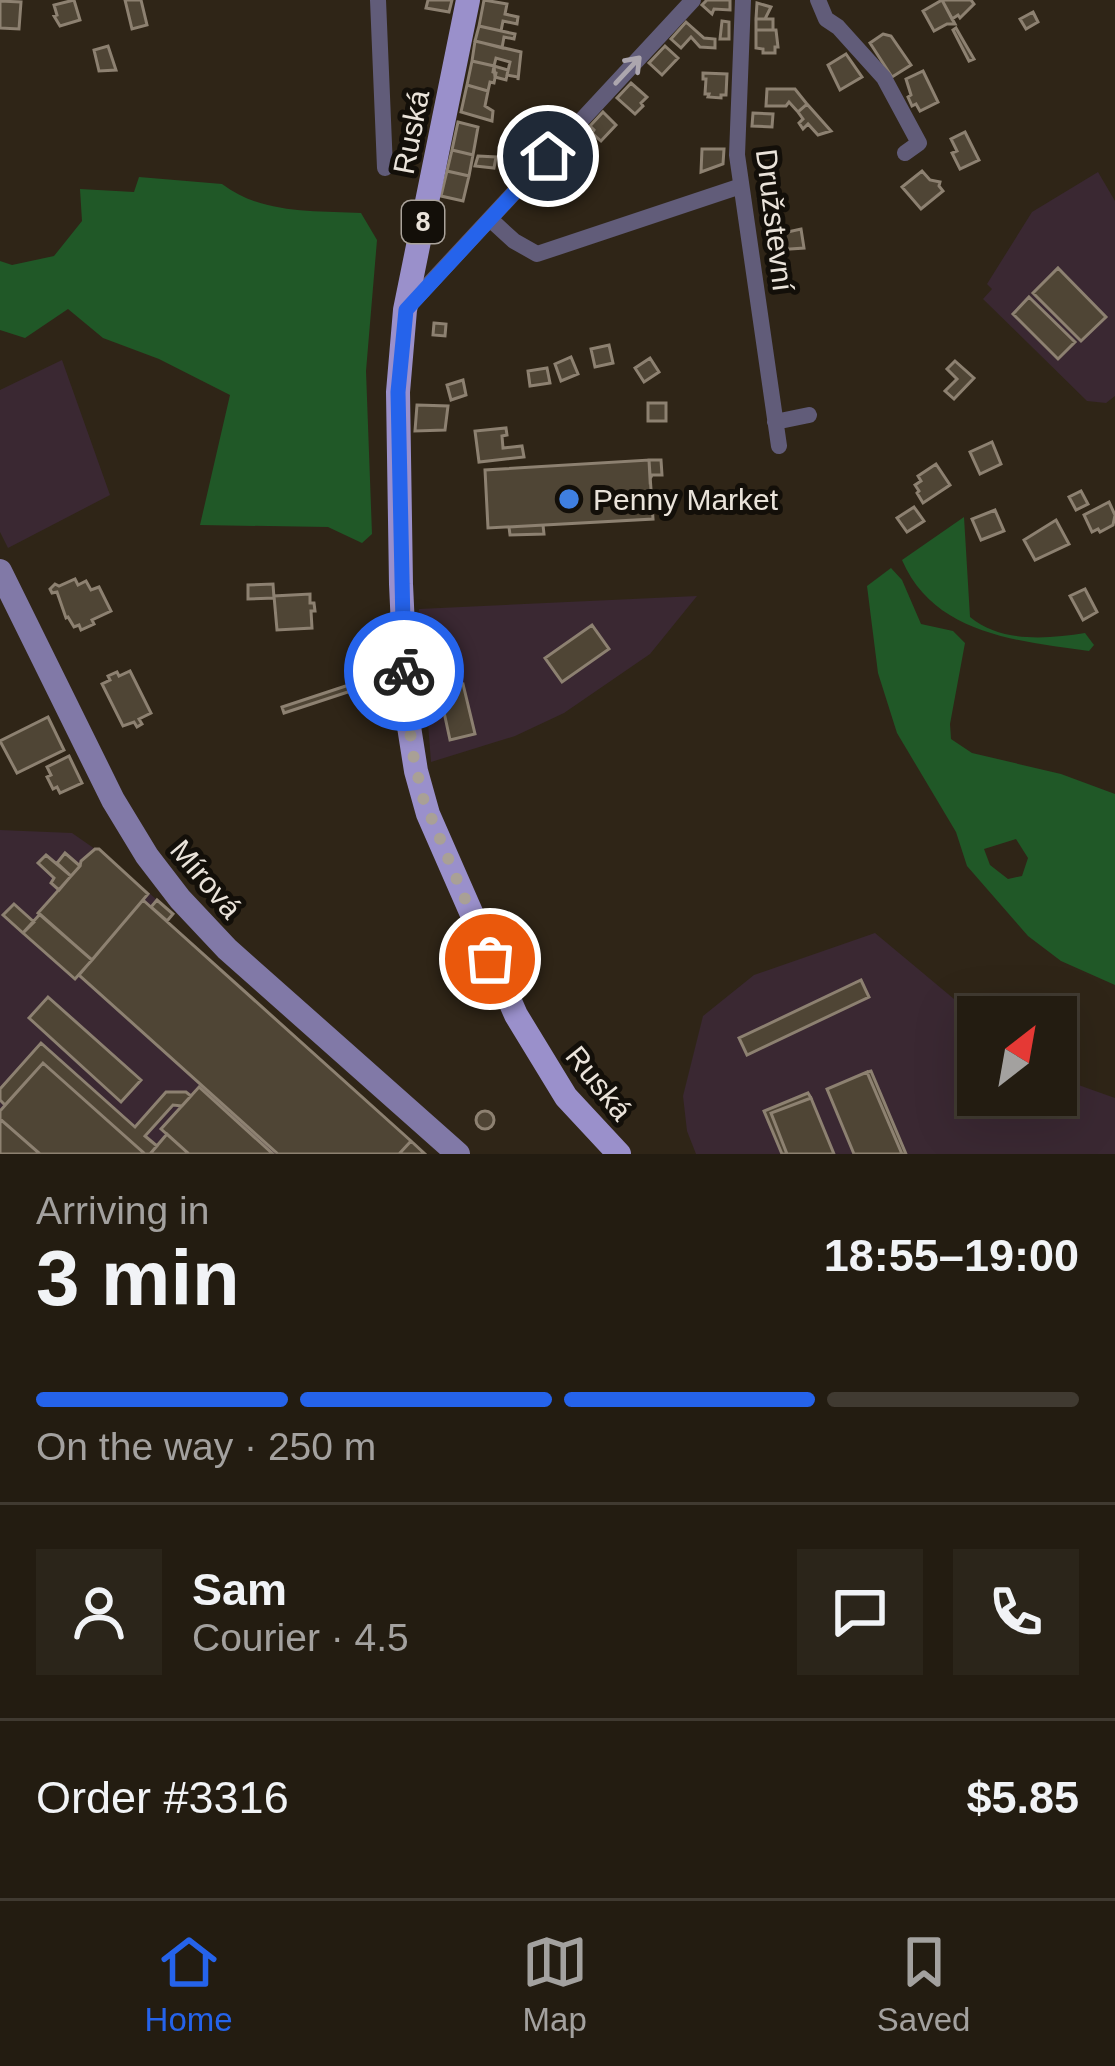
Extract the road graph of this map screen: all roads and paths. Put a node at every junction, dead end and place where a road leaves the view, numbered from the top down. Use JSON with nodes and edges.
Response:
{"nodes":[{"id":1,"x":378,"y":0,"type":"edge"},
{"id":2,"x":468,"y":0,"type":"edge"},
{"id":3,"x":693,"y":0,"type":"edge"},
{"id":4,"x":743,"y":0,"type":"edge"},
{"id":5,"x":818,"y":0,"type":"edge"},
{"id":6,"x":904,"y":153,"type":"dead end"},
{"id":7,"x":385,"y":168,"type":"dead end"},
{"id":8,"x":741,"y":186,"type":"junction"},
{"id":9,"x":490,"y":219,"type":"junction"},
{"id":10,"x":406,"y":310,"type":"junction"},
{"id":11,"x":809,"y":415,"type":"dead end"},
{"id":12,"x":776,"y":422,"type":"junction"},
{"id":13,"x":779,"y":446,"type":"dead end"},
{"id":14,"x":0,"y":571,"type":"edge"},
{"id":15,"x":458,"y":1154,"type":"edge"},
{"id":16,"x":619,"y":1154,"type":"edge"}],
"edges":[{"from":1,"to":7,"type":"street"},
{"from":2,"to":10,"type":"main road","name":"Ruská","number":"8"},
{"from":9,"to":3,"type":"street","one_way":true},
{"from":4,"to":8,"type":"street","name":"Družstevní"},
{"from":5,"to":6,"type":"street"},
{"from":8,"to":9,"type":"street"},
{"from":8,"to":12,"type":"street","name":"Družstevní"},
{"from":9,"to":10,"type":"street"},
{"from":10,"to":16,"type":"main road","name":"Ruská","number":"8"},
{"from":11,"to":12,"type":"street"},
{"from":12,"to":13,"type":"street","name":"Družstevní"},
{"from":14,"to":15,"type":"street","name":"Mírová"}]}
